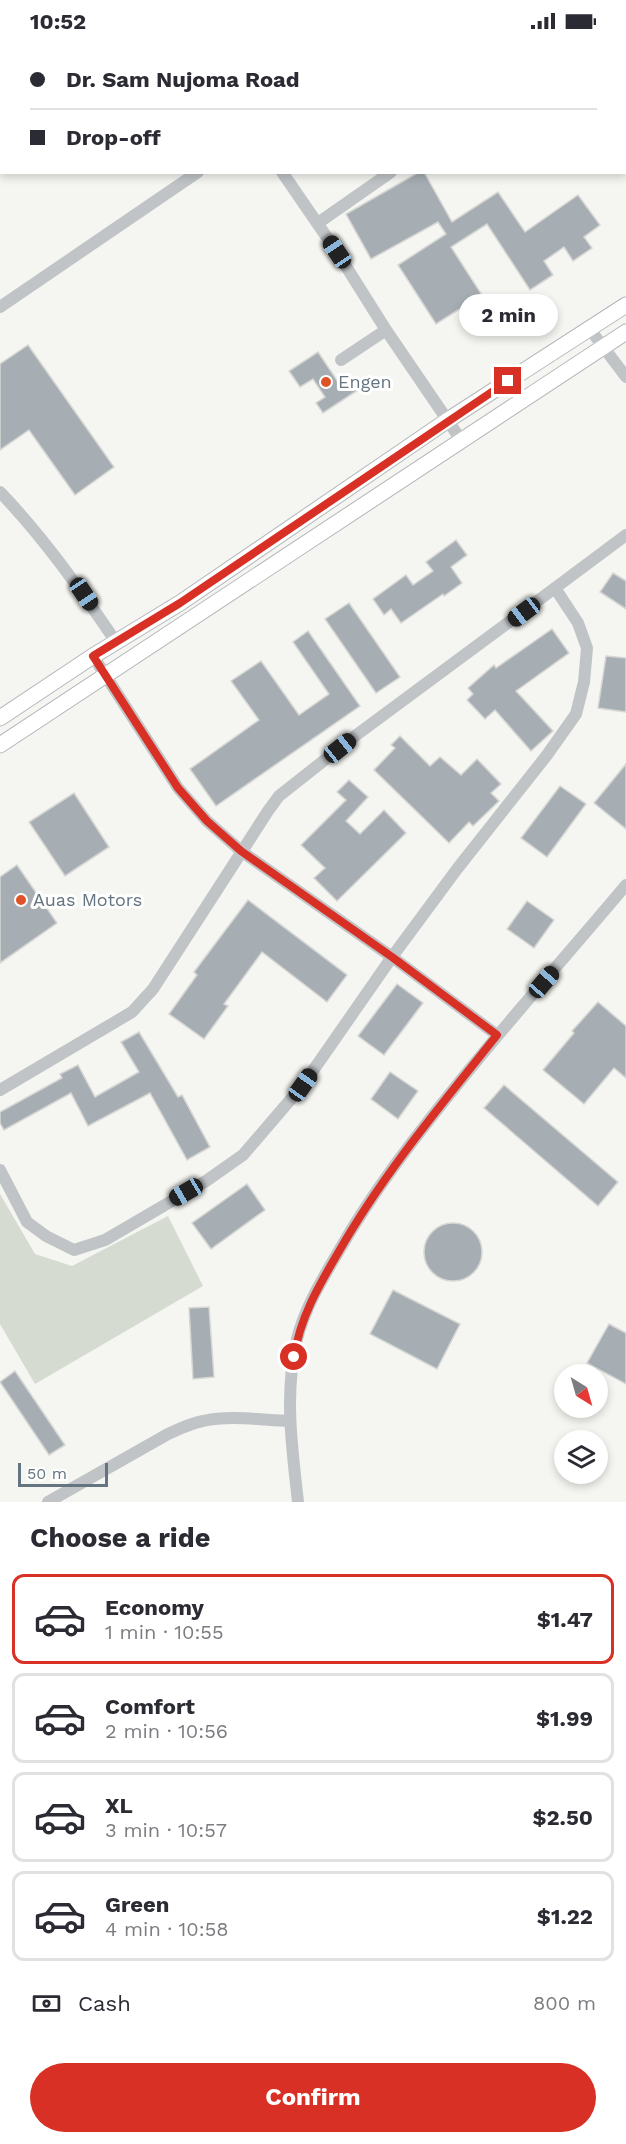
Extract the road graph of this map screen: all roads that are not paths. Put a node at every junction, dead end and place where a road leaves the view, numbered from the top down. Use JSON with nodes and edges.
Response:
{"nodes":[{"id":1,"x":195,"y":174,"type":"edge"},
{"id":2,"x":283,"y":174,"type":"edge"},
{"id":3,"x":388,"y":174,"type":"edge"},
{"id":4,"x":318,"y":223,"type":"junction"},
{"id":5,"x":626,"y":305,"type":"edge"},
{"id":6,"x":0,"y":307,"type":"edge"},
{"id":7,"x":589,"y":328,"type":"junction"},
{"id":8,"x":386,"y":330,"type":"junction"},
{"id":9,"x":626,"y":332,"type":"edge"},
{"id":10,"x":602,"y":347,"type":"junction"},
{"id":11,"x":341,"y":360,"type":"dead end"},
{"id":12,"x":626,"y":377,"type":"edge"},
{"id":13,"x":448,"y":420,"type":"junction"},
{"id":14,"x":461,"y":440,"type":"junction"},
{"id":15,"x":0,"y":492,"type":"edge"},
{"id":16,"x":626,"y":535,"type":"edge"},
{"id":17,"x":555,"y":588,"type":"junction"},
{"id":18,"x":116,"y":642,"type":"junction"},
{"id":19,"x":93,"y":656,"type":"junction"},
{"id":20,"x":106,"y":676,"type":"junction"},
{"id":21,"x":0,"y":718,"type":"edge"},
{"id":22,"x":0,"y":745,"type":"edge"},
{"id":23,"x":241,"y":851,"type":"junction"},
{"id":24,"x":626,"y":886,"type":"edge"},
{"id":25,"x":392,"y":957,"type":"junction"},
{"id":26,"x":497,"y":1035,"type":"junction"},
{"id":27,"x":0,"y":1090,"type":"edge"},
{"id":28,"x":0,"y":1170,"type":"edge"},
{"id":29,"x":289,"y":1421,"type":"junction"},
{"id":30,"x":48,"y":1502,"type":"edge"},
{"id":31,"x":298,"y":1502,"type":"edge"}],
"edges":[{"from":1,"to":6,"type":"street"},
{"from":2,"to":4,"type":"street"},
{"from":3,"to":4,"type":"street"},
{"from":4,"to":8,"type":"street"},
{"from":5,"to":7,"type":"main road"},
{"from":7,"to":10,"type":"street"},
{"from":7,"to":13,"type":"main road"},
{"from":8,"to":11,"type":"street"},
{"from":8,"to":13,"type":"street"},
{"from":9,"to":10,"type":"main road"},
{"from":10,"to":12,"type":"street"},
{"from":10,"to":14,"type":"main road"},
{"from":13,"to":14,"type":"street"},
{"from":13,"to":18,"type":"main road"},
{"from":14,"to":20,"type":"main road"},
{"from":15,"to":18,"type":"street"},
{"from":16,"to":17,"type":"street"},
{"from":17,"to":23,"type":"street"},
{"from":17,"to":25,"type":"street"},
{"from":18,"to":19,"type":"main road"},
{"from":19,"to":20,"type":"street"},
{"from":19,"to":21,"type":"main road"},
{"from":20,"to":22,"type":"main road"},
{"from":20,"to":23,"type":"street"},
{"from":23,"to":25,"type":"street"},
{"from":23,"to":27,"type":"street"},
{"from":24,"to":26,"type":"street"},
{"from":25,"to":26,"type":"street"},
{"from":25,"to":28,"type":"street"},
{"from":26,"to":29,"type":"street"},
{"from":29,"to":30,"type":"street"},
{"from":29,"to":31,"type":"street"}]}
